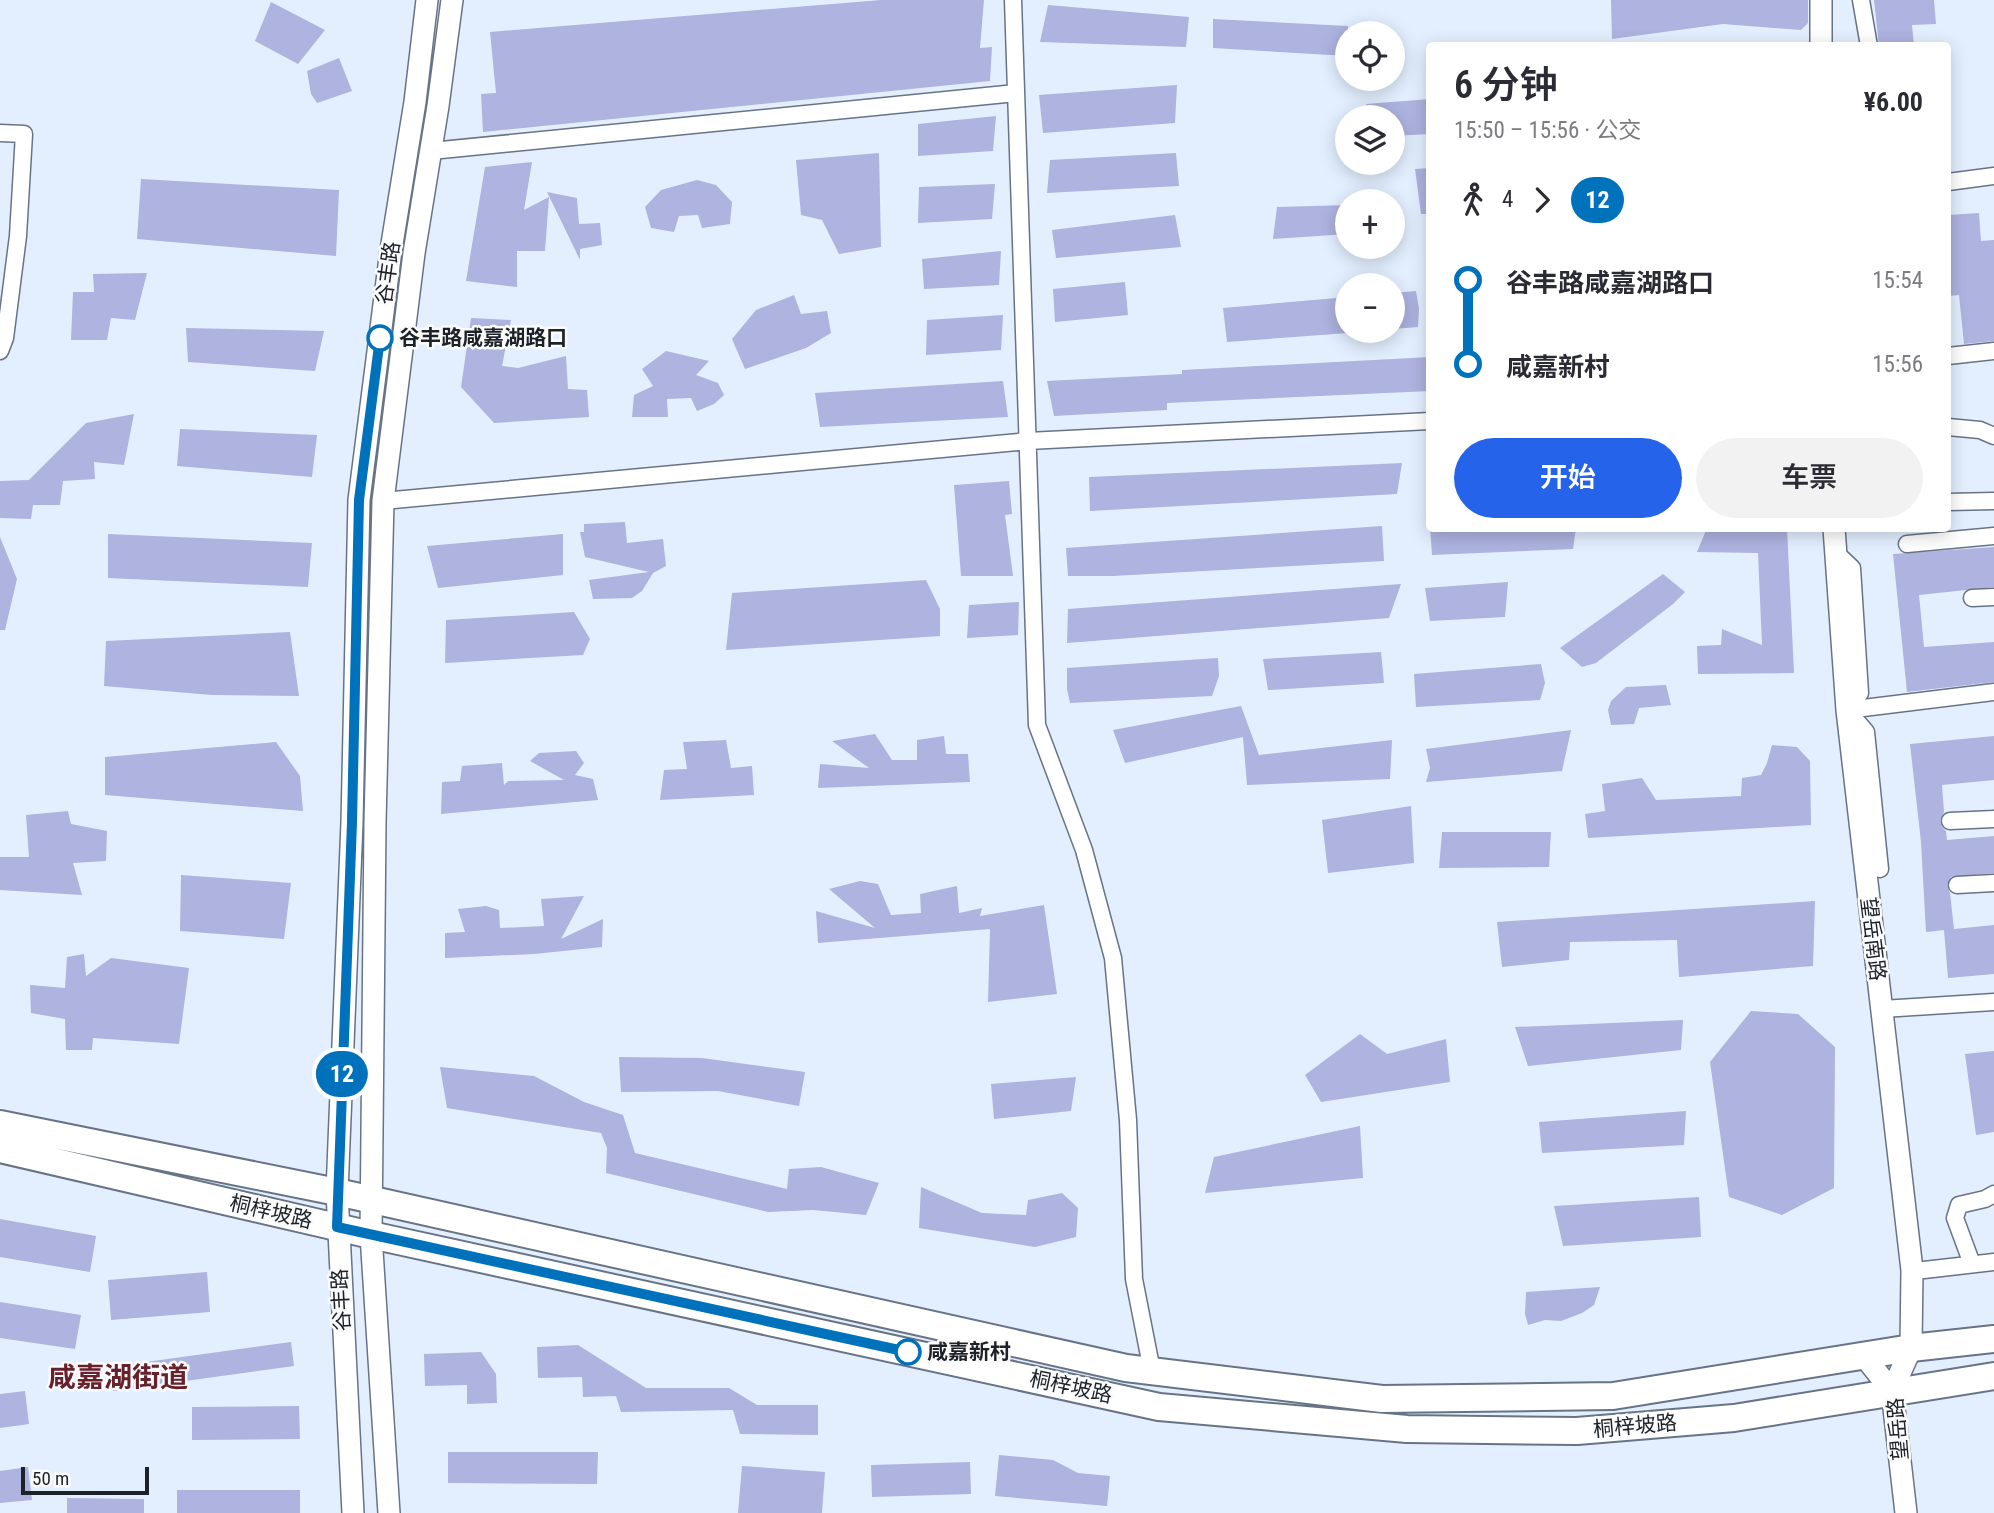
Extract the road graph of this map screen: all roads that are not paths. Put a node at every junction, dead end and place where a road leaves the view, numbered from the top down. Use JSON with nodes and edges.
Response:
{"nodes":[{"id":1,"x":427,"y":0,"type":"edge"},
{"id":2,"x":452,"y":0,"type":"edge"},
{"id":3,"x":1013,"y":0,"type":"edge"},
{"id":4,"x":1821,"y":0,"type":"edge"},
{"id":5,"x":1861,"y":0,"type":"edge"},
{"id":6,"x":1821,"y":42,"type":"edge"},
{"id":7,"x":1867,"y":42,"type":"edge"},
{"id":8,"x":1016,"y":93,"type":"junction"},
{"id":9,"x":0,"y":133,"type":"edge"},
{"id":10,"x":431,"y":151,"type":"junction"},
{"id":11,"x":1994,"y":176,"type":"edge"},
{"id":12,"x":1951,"y":182,"type":"edge"},
{"id":13,"x":0,"y":351,"type":"edge"},
{"id":14,"x":1994,"y":351,"type":"edge"},
{"id":15,"x":1951,"y":353,"type":"edge"},
{"id":16,"x":1426,"y":421,"type":"edge"},
{"id":17,"x":1951,"y":427,"type":"edge"},
{"id":18,"x":1994,"y":436,"type":"edge"},
{"id":19,"x":1028,"y":441,"type":"junction"},
{"id":20,"x":383,"y":501,"type":"junction"},
{"id":21,"x":1994,"y":501,"type":"edge"},
{"id":22,"x":1951,"y":502,"type":"edge"},
{"id":23,"x":1834,"y":532,"type":"edge"},
{"id":24,"x":1994,"y":536,"type":"edge"},
{"id":25,"x":1907,"y":544,"type":"dead end"},
{"id":26,"x":1994,"y":597,"type":"edge"},
{"id":27,"x":1972,"y":598,"type":"dead end"},
{"id":28,"x":1994,"y":692,"type":"edge"},
{"id":29,"x":1847,"y":710,"type":"junction"},
{"id":30,"x":1994,"y":819,"type":"edge"},
{"id":31,"x":1950,"y":821,"type":"dead end"},
{"id":32,"x":1880,"y":869,"type":"dead end"},
{"id":33,"x":1994,"y":883,"type":"edge"},
{"id":34,"x":1957,"y":886,"type":"dead end"},
{"id":35,"x":1994,"y":1002,"type":"edge"},
{"id":36,"x":1882,"y":1009,"type":"junction"},
{"id":37,"x":0,"y":1124,"type":"edge"},
{"id":38,"x":0,"y":1149,"type":"edge"},
{"id":39,"x":337,"y":1192,"type":"junction"},
{"id":40,"x":1994,"y":1194,"type":"edge"},
{"id":41,"x":372,"y":1200,"type":"junction"},
{"id":42,"x":337,"y":1227,"type":"junction"},
{"id":43,"x":372,"y":1235,"type":"junction"},
{"id":44,"x":1994,"y":1262,"type":"edge"},
{"id":45,"x":1972,"y":1265,"type":"junction"},
{"id":46,"x":1912,"y":1270,"type":"junction"},
{"id":47,"x":1994,"y":1339,"type":"edge"},
{"id":48,"x":1911,"y":1348,"type":"junction"},
{"id":49,"x":1864,"y":1356,"type":"junction"},
{"id":50,"x":1152,"y":1371,"type":"junction"},
{"id":51,"x":1994,"y":1376,"type":"edge"},
{"id":52,"x":1892,"y":1391,"type":"junction"},
{"id":53,"x":353,"y":1513,"type":"edge"},
{"id":54,"x":388,"y":1513,"type":"edge"},
{"id":55,"x":1906,"y":1513,"type":"edge"}],
"edges":[{"from":1,"to":39,"type":"street","name":"谷丰路"},
{"from":2,"to":10,"type":"street","name":"谷丰路"},
{"from":3,"to":8,"type":"street"},
{"from":4,"to":6,"type":"street"},
{"from":5,"to":7,"type":"street"},
{"from":8,"to":10,"type":"street"},
{"from":8,"to":19,"type":"street"},
{"from":9,"to":13,"type":"street"},
{"from":10,"to":20,"type":"street","name":"谷丰路"},
{"from":11,"to":12,"type":"street"},
{"from":14,"to":15,"type":"street"},
{"from":16,"to":19,"type":"street"},
{"from":17,"to":18,"type":"street"},
{"from":19,"to":20,"type":"street"},
{"from":19,"to":50,"type":"street"},
{"from":20,"to":41,"type":"street","name":"谷丰路"},
{"from":21,"to":22,"type":"street"},
{"from":23,"to":29,"type":"street","name":"望岳南路"},
{"from":24,"to":25,"type":"street"},
{"from":26,"to":27,"type":"street"},
{"from":28,"to":29,"type":"street"},
{"from":29,"to":32,"type":"street"},
{"from":29,"to":36,"type":"street","name":"望岳南路"},
{"from":30,"to":31,"type":"street"},
{"from":33,"to":34,"type":"street"},
{"from":35,"to":36,"type":"street"},
{"from":36,"to":46,"type":"street","name":"望岳南路"},
{"from":37,"to":39,"type":"main road","name":"桐梓坡路"},
{"from":38,"to":42,"type":"main road","name":"桐梓坡路"},
{"from":39,"to":41,"type":"main road","name":"桐梓坡路"},
{"from":39,"to":42,"type":"street","name":"谷丰路"},
{"from":40,"to":45,"type":"street"},
{"from":41,"to":43,"type":"street","name":"谷丰路"},
{"from":41,"to":50,"type":"main road","name":"桐梓坡路"},
{"from":42,"to":43,"type":"main road","name":"桐梓坡路"},
{"from":42,"to":53,"type":"street","name":"谷丰路"},
{"from":43,"to":52,"type":"main road","name":"桐梓坡路"},
{"from":43,"to":54,"type":"street","name":"谷丰路"},
{"from":44,"to":45,"type":"street"},
{"from":45,"to":46,"type":"street"},
{"from":46,"to":48,"type":"street","name":"望岳南路"},
{"from":47,"to":48,"type":"main road","name":"桐梓坡路"},
{"from":48,"to":49,"type":"main road","name":"桐梓坡路"},
{"from":48,"to":52,"type":"street","name":"望岳路"},
{"from":49,"to":50,"type":"main road","name":"桐梓坡路"},
{"from":49,"to":52,"type":"street"},
{"from":51,"to":52,"type":"main road","name":"桐梓坡路"},
{"from":52,"to":55,"type":"street","name":"望岳路"}]}
